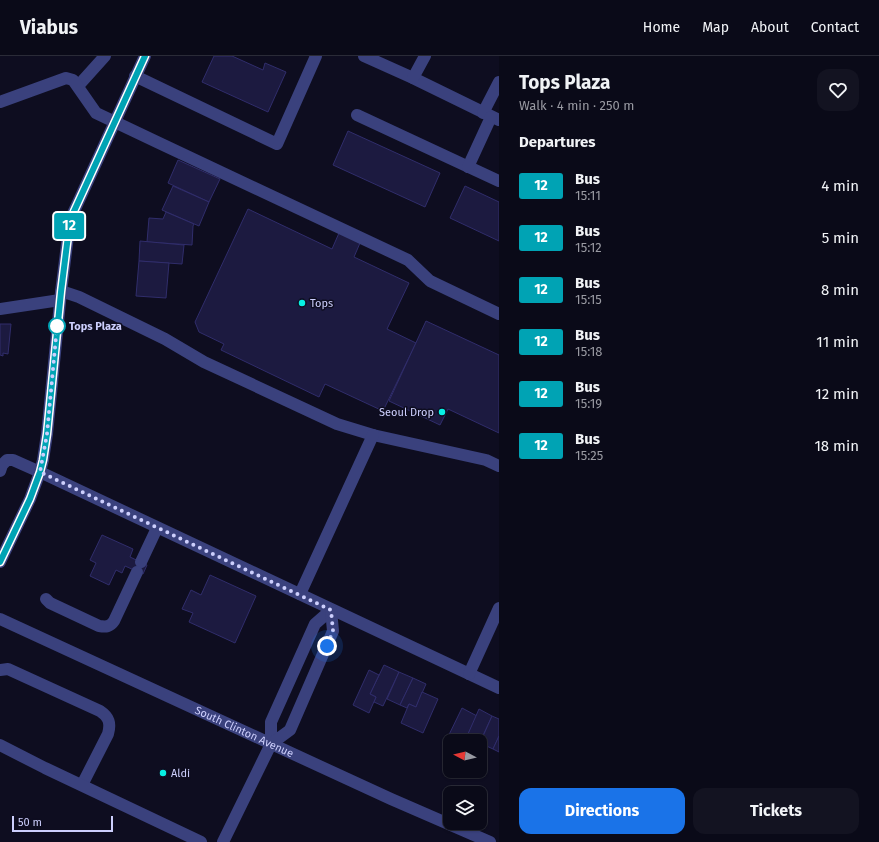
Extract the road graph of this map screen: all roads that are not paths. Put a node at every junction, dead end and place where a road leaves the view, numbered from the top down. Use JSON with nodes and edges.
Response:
{"nodes":[{"id":1,"x":105,"y":56,"type":"edge"},
{"id":2,"x":145,"y":56,"type":"edge"},
{"id":3,"x":316,"y":56,"type":"edge"},
{"id":4,"x":364,"y":56,"type":"edge"},
{"id":5,"x":425,"y":56,"type":"edge"},
{"id":6,"x":135,"y":76,"type":"junction"},
{"id":7,"x":413,"y":78,"type":"junction"},
{"id":8,"x":499,"y":82,"type":"edge"},
{"id":9,"x":78,"y":86,"type":"junction"},
{"id":10,"x":0,"y":102,"type":"edge"},
{"id":11,"x":358,"y":115,"type":"dead end"},
{"id":12,"x":491,"y":117,"type":"edge"},
{"id":13,"x":114,"y":122,"type":"junction"},
{"id":14,"x":468,"y":167,"type":"junction"},
{"id":15,"x":499,"y":181,"type":"edge"},
{"id":16,"x":60,"y":296,"type":"junction"},
{"id":17,"x":0,"y":309,"type":"edge"},
{"id":18,"x":499,"y":314,"type":"edge"},
{"id":19,"x":373,"y":435,"type":"junction"},
{"id":20,"x":499,"y":466,"type":"edge"},
{"id":21,"x":0,"y":471,"type":"edge"},
{"id":22,"x":40,"y":472,"type":"junction"},
{"id":23,"x":157,"y":528,"type":"junction"},
{"id":24,"x":0,"y":562,"type":"edge"},
{"id":25,"x":300,"y":594,"type":"junction"},
{"id":26,"x":46,"y":599,"type":"dead end"},
{"id":27,"x":499,"y":608,"type":"edge"},
{"id":28,"x":331,"y":610,"type":"junction"},
{"id":29,"x":0,"y":619,"type":"edge"},
{"id":30,"x":0,"y":670,"type":"edge"},
{"id":31,"x":469,"y":674,"type":"junction"},
{"id":32,"x":499,"y":688,"type":"edge"},
{"id":33,"x":271,"y":744,"type":"junction"},
{"id":34,"x":0,"y":745,"type":"edge"},
{"id":35,"x":82,"y":785,"type":"junction"},
{"id":36,"x":201,"y":842,"type":"edge"},
{"id":37,"x":223,"y":842,"type":"edge"},
{"id":38,"x":490,"y":842,"type":"edge"}],
"edges":[{"from":1,"to":9,"type":"street"},
{"from":2,"to":6,"type":"street"},
{"from":3,"to":6,"type":"street"},
{"from":4,"to":7,"type":"street"},
{"from":5,"to":7,"type":"street"},
{"from":6,"to":13,"type":"street"},
{"from":7,"to":12,"type":"street"},
{"from":8,"to":12,"type":"street"},
{"from":9,"to":10,"type":"street"},
{"from":9,"to":13,"type":"street"},
{"from":11,"to":14,"type":"street"},
{"from":12,"to":14,"type":"street"},
{"from":13,"to":16,"type":"street"},
{"from":13,"to":18,"type":"street"},
{"from":14,"to":15,"type":"street"},
{"from":16,"to":17,"type":"street"},
{"from":16,"to":19,"type":"street"},
{"from":16,"to":22,"type":"street"},
{"from":19,"to":20,"type":"street"},
{"from":19,"to":25,"type":"street"},
{"from":21,"to":22,"type":"street"},
{"from":22,"to":23,"type":"street"},
{"from":22,"to":24,"type":"street"},
{"from":23,"to":25,"type":"street"},
{"from":23,"to":26,"type":"street"},
{"from":25,"to":28,"type":"street"},
{"from":27,"to":31,"type":"street"},
{"from":28,"to":31,"type":"street"},
{"from":28,"to":33,"type":"street"},
{"from":28,"to":33,"type":"street"},
{"from":29,"to":33,"type":"street","name":"South Clinton Avenue"},
{"from":30,"to":35,"type":"street"},
{"from":31,"to":32,"type":"street"},
{"from":33,"to":37,"type":"street"},
{"from":33,"to":38,"type":"street","name":"South Clinton Avenue"},
{"from":34,"to":35,"type":"street"},
{"from":35,"to":36,"type":"street"}]}
